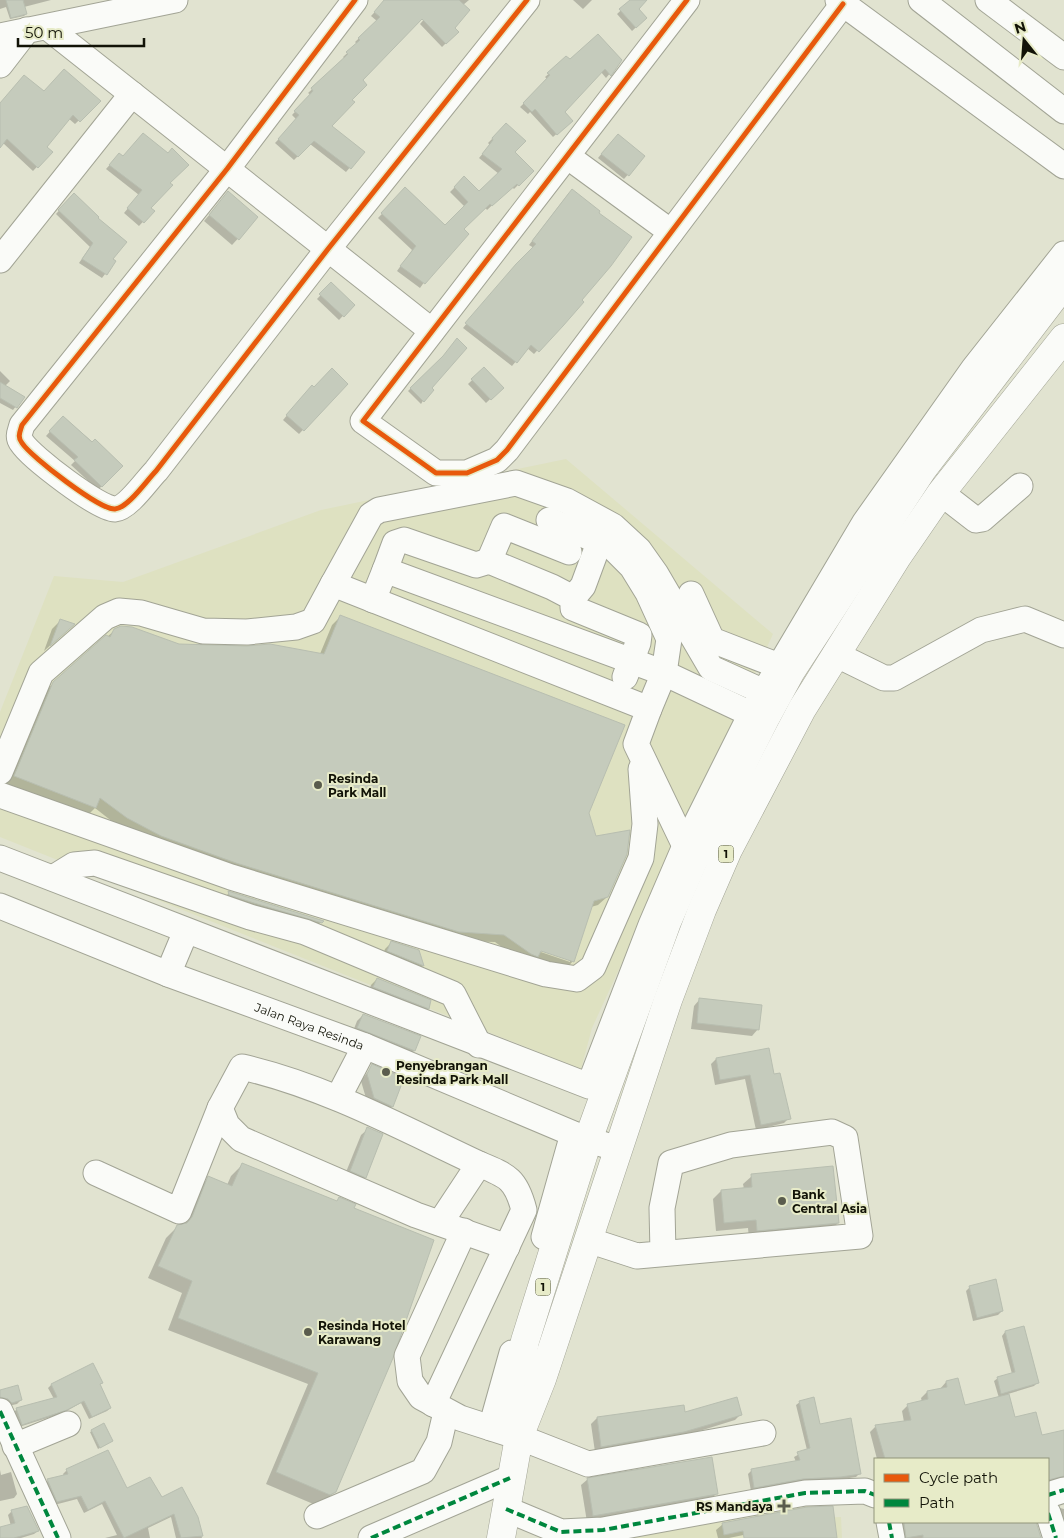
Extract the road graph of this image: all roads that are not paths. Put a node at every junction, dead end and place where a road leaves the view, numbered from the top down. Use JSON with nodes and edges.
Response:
{"nodes":[{"id":1,"x":175,"y":0,"type":"edge"},
{"id":2,"x":355,"y":0,"type":"edge"},
{"id":3,"x":527,"y":0,"type":"edge"},
{"id":4,"x":687,"y":0,"type":"edge"},
{"id":5,"x":921,"y":0,"type":"edge"},
{"id":6,"x":988,"y":0,"type":"edge"},
{"id":7,"x":841,"y":2,"type":"edge"},
{"id":8,"x":37,"y":29,"type":"junction"},
{"id":9,"x":0,"y":36,"type":"edge"},
{"id":10,"x":1064,"y":58,"type":"edge"},
{"id":11,"x":0,"y":65,"type":"edge"},
{"id":12,"x":132,"y":94,"type":"junction"},
{"id":13,"x":1064,"y":111,"type":"edge"},
{"id":14,"x":567,"y":156,"type":"junction"},
{"id":15,"x":1064,"y":166,"type":"edge"},
{"id":16,"x":227,"y":169,"type":"junction"},
{"id":17,"x":671,"y":232,"type":"junction"},
{"id":18,"x":328,"y":249,"type":"junction"},
{"id":19,"x":1064,"y":254,"type":"edge"},
{"id":20,"x":0,"y":260,"type":"edge"},
{"id":21,"x":1064,"y":284,"type":"edge"},
{"id":22,"x":432,"y":331,"type":"junction"},
{"id":23,"x":1064,"y":338,"type":"edge"},
{"id":24,"x":497,"y":486,"type":"junction"},
{"id":25,"x":1020,"y":486,"type":"dead end"},
{"id":26,"x":941,"y":493,"type":"junction"},
{"id":27,"x":549,"y":520,"type":"dead end"},
{"id":28,"x":504,"y":526,"type":"junction"},
{"id":29,"x":600,"y":540,"type":"junction"},
{"id":30,"x":569,"y":552,"type":"dead end"},
{"id":31,"x":488,"y":562,"type":"junction"},
{"id":32,"x":384,"y":570,"type":"junction"},
{"id":33,"x":333,"y":584,"type":"junction"},
{"id":34,"x":691,"y":594,"type":"dead end"},
{"id":35,"x":373,"y":600,"type":"junction"},
{"id":36,"x":573,"y":603,"type":"junction"},
{"id":37,"x":562,"y":634,"type":"junction"},
{"id":38,"x":1064,"y":635,"type":"edge"},
{"id":39,"x":836,"y":654,"type":"junction"},
{"id":40,"x":631,"y":661,"type":"junction"},
{"id":41,"x":779,"y":666,"type":"junction"},
{"id":42,"x":547,"y":668,"type":"junction"},
{"id":43,"x":664,"y":674,"type":"junction"},
{"id":44,"x":764,"y":692,"type":"junction"},
{"id":45,"x":618,"y":696,"type":"junction"},
{"id":46,"x":649,"y":709,"type":"junction"},
{"id":47,"x":751,"y":714,"type":"junction"},
{"id":48,"x":639,"y":754,"type":"junction"},
{"id":49,"x":0,"y":772,"type":"edge"},
{"id":50,"x":0,"y":795,"type":"edge"},
{"id":51,"x":685,"y":846,"type":"junction"},
{"id":52,"x":0,"y":858,"type":"edge"},
{"id":53,"x":53,"y":878,"type":"junction"},
{"id":54,"x":0,"y":906,"type":"edge"},
{"id":55,"x":186,"y":932,"type":"junction"},
{"id":56,"x":168,"y":974,"type":"junction"},
{"id":57,"x":479,"y":1045,"type":"junction"},
{"id":58,"x":365,"y":1046,"type":"junction"},
{"id":59,"x":338,"y":1098,"type":"junction"},
{"id":60,"x":220,"y":1108,"type":"junction"},
{"id":61,"x":580,"y":1137,"type":"junction"},
{"id":62,"x":619,"y":1149,"type":"junction"},
{"id":63,"x":479,"y":1164,"type":"junction"},
{"id":64,"x":96,"y":1173,"type":"dead end"},
{"id":65,"x":440,"y":1223,"type":"junction"},
{"id":66,"x":464,"y":1231,"type":"junction"},
{"id":67,"x":588,"y":1240,"type":"junction"},
{"id":68,"x":507,"y":1247,"type":"junction"},
{"id":69,"x":663,"y":1254,"type":"junction"},
{"id":70,"x":440,"y":1408,"type":"junction"},
{"id":71,"x":0,"y":1411,"type":"edge"},
{"id":72,"x":68,"y":1424,"type":"dead end"},
{"id":73,"x":491,"y":1428,"type":"junction"},
{"id":74,"x":763,"y":1433,"type":"dead end"},
{"id":75,"x":519,"y":1437,"type":"junction"},
{"id":76,"x":15,"y":1446,"type":"junction"},
{"id":77,"x":510,"y":1478,"type":"junction"},
{"id":78,"x":874,"y":1495,"type":"edge"},
{"id":79,"x":506,"y":1509,"type":"junction"},
{"id":80,"x":317,"y":1516,"type":"dead end"},
{"id":81,"x":1049,"y":1516,"type":"edge"},
{"id":82,"x":889,"y":1523,"type":"edge"},
{"id":83,"x":58,"y":1538,"type":"edge"},
{"id":84,"x":371,"y":1538,"type":"edge"},
{"id":85,"x":501,"y":1538,"type":"edge"},
{"id":86,"x":892,"y":1538,"type":"edge"},
{"id":87,"x":1056,"y":1538,"type":"edge"}],
"edges":[{"from":1,"to":8,"type":"street"},
{"from":2,"to":16,"type":"street"},
{"from":3,"to":18,"type":"street"},
{"from":4,"to":14,"type":"street"},
{"from":5,"to":13,"type":"street"},
{"from":6,"to":10,"type":"street"},
{"from":7,"to":15,"type":"street"},
{"from":7,"to":17,"type":"street"},
{"from":8,"to":9,"type":"street"},
{"from":8,"to":11,"type":"street"},
{"from":8,"to":12,"type":"street"},
{"from":12,"to":16,"type":"street"},
{"from":12,"to":20,"type":"street"},
{"from":14,"to":17,"type":"street"},
{"from":14,"to":22,"type":"street"},
{"from":16,"to":18,"type":"street"},
{"from":16,"to":18,"type":"street"},
{"from":17,"to":22,"type":"street"},
{"from":18,"to":22,"type":"street"},
{"from":19,"to":41,"type":"street"},
{"from":21,"to":61,"type":"main road","number":"1"},
{"from":23,"to":26,"type":"main road","number":"1"},
{"from":24,"to":28,"type":"street"},
{"from":24,"to":33,"type":"street"},
{"from":24,"to":44,"type":"street"},
{"from":25,"to":26,"type":"street"},
{"from":26,"to":39,"type":"main road","number":"1"},
{"from":27,"to":29,"type":"street"},
{"from":28,"to":30,"type":"street"},
{"from":28,"to":31,"type":"street"},
{"from":29,"to":36,"type":"street"},
{"from":29,"to":43,"type":"street"},
{"from":31,"to":32,"type":"street"},
{"from":31,"to":36,"type":"street"},
{"from":32,"to":35,"type":"street"},
{"from":32,"to":37,"type":"street"},
{"from":33,"to":35,"type":"street"},
{"from":33,"to":49,"type":"street"},
{"from":34,"to":41,"type":"street"},
{"from":35,"to":42,"type":"street"},
{"from":36,"to":37,"type":"street"},
{"from":36,"to":40,"type":"street"},
{"from":37,"to":40,"type":"street"},
{"from":37,"to":42,"type":"street"},
{"from":38,"to":39,"type":"street"},
{"from":39,"to":62,"type":"main road","number":"1"},
{"from":40,"to":43,"type":"street"},
{"from":40,"to":45,"type":"street"},
{"from":41,"to":44,"type":"street"},
{"from":42,"to":45,"type":"street"},
{"from":43,"to":46,"type":"street"},
{"from":43,"to":47,"type":"street"},
{"from":44,"to":47,"type":"street"},
{"from":45,"to":46,"type":"street"},
{"from":46,"to":48,"type":"street"},
{"from":47,"to":51,"type":"street"},
{"from":48,"to":50,"type":"street"},
{"from":48,"to":51,"type":"street"},
{"from":51,"to":57,"type":"street"},
{"from":52,"to":53,"type":"street"},
{"from":53,"to":55,"type":"street"},
{"from":53,"to":57,"type":"street"},
{"from":54,"to":56,"type":"street","name":"Jalan Raya Resinda"},
{"from":55,"to":56,"type":"street"},
{"from":55,"to":57,"type":"street"},
{"from":56,"to":58,"type":"street","name":"Jalan Raya Resinda"},
{"from":58,"to":59,"type":"street"},
{"from":58,"to":61,"type":"street","name":"Jalan Raya Resinda"},
{"from":59,"to":60,"type":"street"},
{"from":59,"to":63,"type":"street"},
{"from":60,"to":64,"type":"street"},
{"from":60,"to":65,"type":"street"},
{"from":61,"to":62,"type":"street","name":"Jalan Raya Resinda"},
{"from":61,"to":73,"type":"street"},
{"from":61,"to":75,"type":"main road","number":"1"},
{"from":62,"to":67,"type":"main road","number":"1"},
{"from":63,"to":65,"type":"street"},
{"from":63,"to":68,"type":"street"},
{"from":65,"to":66,"type":"street"},
{"from":66,"to":68,"type":"street"},
{"from":66,"to":70,"type":"street"},
{"from":67,"to":69,"type":"street"},
{"from":67,"to":75,"type":"main road","number":"1"},
{"from":68,"to":70,"type":"street"},
{"from":69,"to":69,"type":"street"},
{"from":70,"to":73,"type":"street"},
{"from":70,"to":80,"type":"street"},
{"from":71,"to":76,"type":"street"},
{"from":72,"to":76,"type":"street"},
{"from":73,"to":75,"type":"street"},
{"from":74,"to":75,"type":"street"},
{"from":75,"to":77,"type":"main road","number":"1"},
{"from":76,"to":83,"type":"street"},
{"from":77,"to":79,"type":"main road","number":"1"},
{"from":77,"to":84,"type":"street"},
{"from":78,"to":79,"type":"street"},
{"from":79,"to":85,"type":"main road","number":"1"},
{"from":81,"to":87,"type":"street"},
{"from":82,"to":86,"type":"street"}]}
